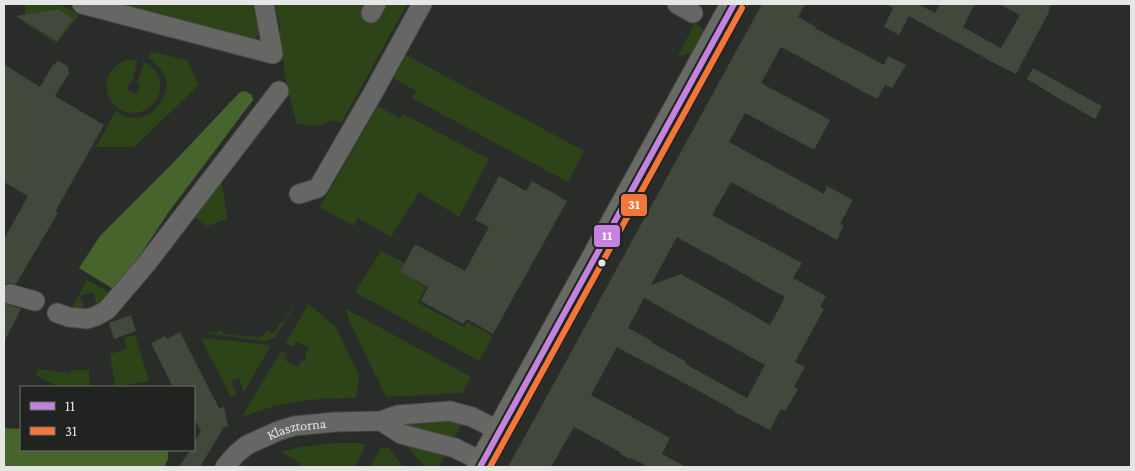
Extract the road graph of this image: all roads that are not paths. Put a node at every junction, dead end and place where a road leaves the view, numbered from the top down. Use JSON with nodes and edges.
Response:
{"nodes":[{"id":1,"x":82,"y":4,"type":"edge"},
{"id":2,"x":264,"y":4,"type":"edge"},
{"id":3,"x":422,"y":4,"type":"edge"},
{"id":4,"x":734,"y":4,"type":"edge"},
{"id":5,"x":279,"y":91,"type":"dead end"},
{"id":6,"x":299,"y":194,"type":"dead end"},
{"id":7,"x":10,"y":294,"type":"dead end"},
{"id":8,"x":35,"y":301,"type":"dead end"},
{"id":9,"x":57,"y":312,"type":"dead end"},
{"id":10,"x":381,"y":421,"type":"junction"},
{"id":11,"x":500,"y":431,"type":"junction"},
{"id":12,"x":481,"y":465,"type":"edge"},
{"id":13,"x":225,"y":467,"type":"edge"}],
"edges":[{"from":1,"to":2,"type":"street"},
{"from":3,"to":6,"type":"street"},
{"from":4,"to":11,"type":"street"},
{"from":5,"to":9,"type":"street"},
{"from":7,"to":8,"type":"street"},
{"from":10,"to":11,"type":"street","name":"Klasztorna"},
{"from":10,"to":12,"type":"street"},
{"from":10,"to":13,"type":"street","name":"Klasztorna"},
{"from":11,"to":12,"type":"street"}]}
